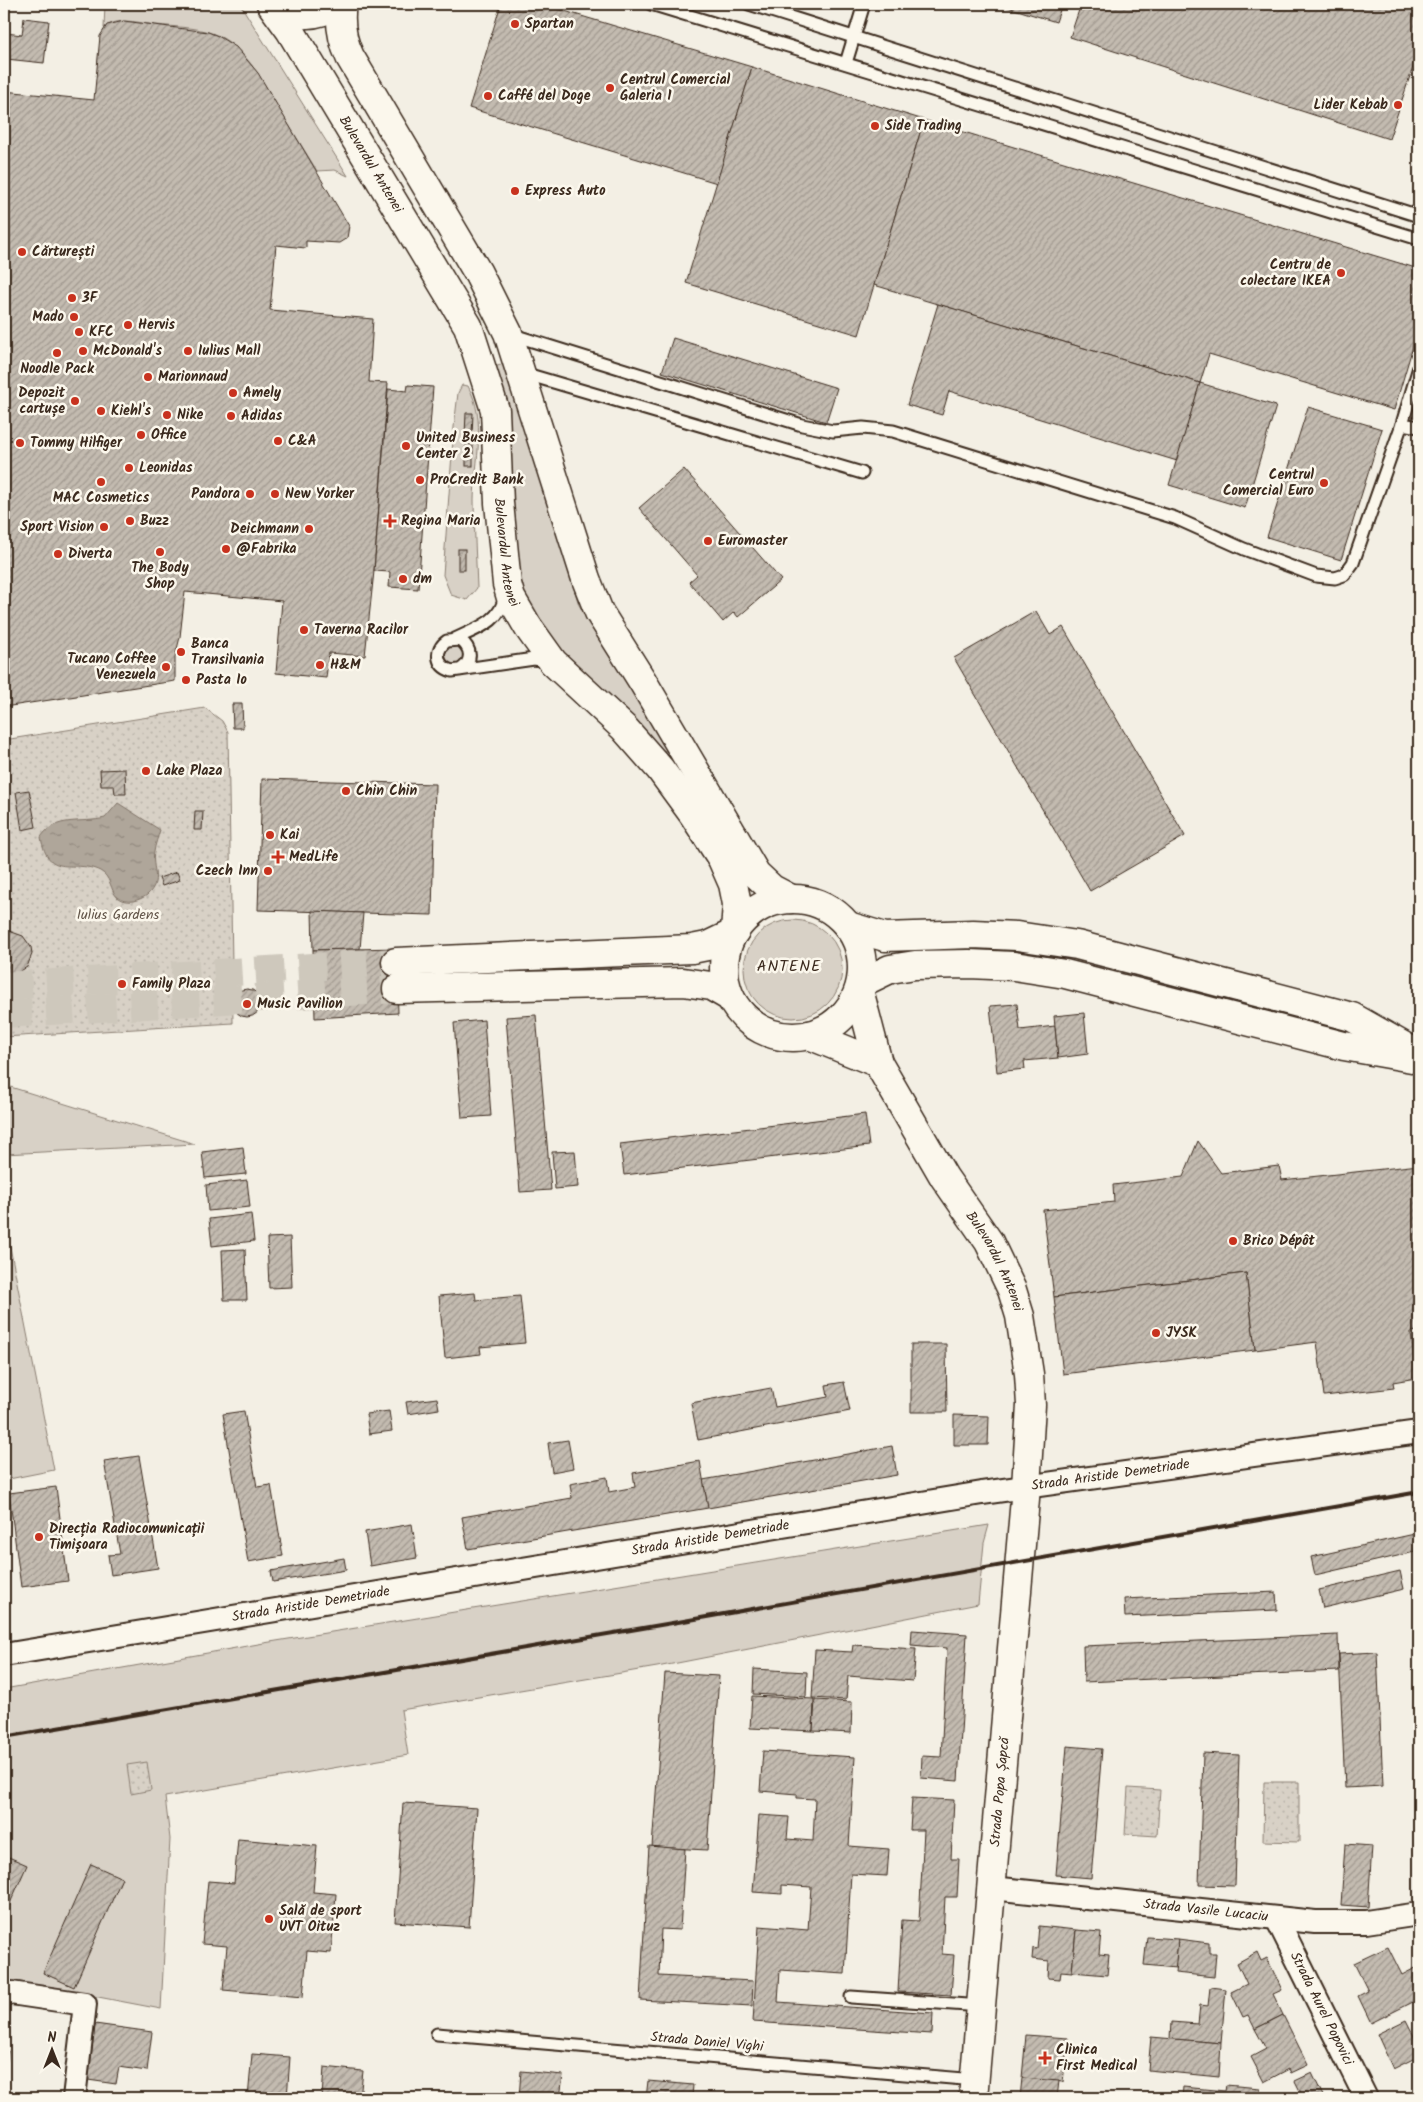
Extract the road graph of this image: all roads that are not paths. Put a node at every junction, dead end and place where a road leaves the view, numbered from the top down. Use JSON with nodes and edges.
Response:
{"nodes":[{"id":1,"x":273,"y":4,"type":"edge"},
{"id":2,"x":336,"y":4,"type":"edge"},
{"id":3,"x":342,"y":4,"type":"edge"},
{"id":4,"x":651,"y":4,"type":"edge"},
{"id":5,"x":749,"y":4,"type":"edge"},
{"id":6,"x":864,"y":4,"type":"edge"},
{"id":7,"x":854,"y":36,"type":"junction"},
{"id":8,"x":846,"y":63,"type":"junction"},
{"id":9,"x":1419,"y":216,"type":"edge"},
{"id":10,"x":1419,"y":239,"type":"edge"},
{"id":11,"x":508,"y":333,"type":"junction"},
{"id":12,"x":1419,"y":367,"type":"edge"},
{"id":13,"x":521,"y":372,"type":"junction"},
{"id":14,"x":1402,"y":424,"type":"junction"},
{"id":15,"x":1419,"y":427,"type":"edge"},
{"id":16,"x":862,"y":473,"type":"dead end"},
{"id":17,"x":507,"y":584,"type":"junction"},
{"id":18,"x":455,"y":639,"type":"junction"},
{"id":19,"x":553,"y":662,"type":"junction"},
{"id":20,"x":460,"y":670,"type":"junction"},
{"id":21,"x":791,"y":899,"type":"junction"},
{"id":22,"x":848,"y":926,"type":"junction"},
{"id":23,"x":733,"y":933,"type":"junction"},
{"id":24,"x":396,"y":962,"type":"tunnel mouth"},
{"id":25,"x":859,"y":986,"type":"junction"},
{"id":26,"x":397,"y":989,"type":"tunnel mouth"},
{"id":27,"x":730,"y":997,"type":"junction"},
{"id":28,"x":808,"y":1035,"type":"junction"},
{"id":29,"x":1419,"y":1055,"type":"edge"},
{"id":30,"x":1419,"y":1059,"type":"edge"},
{"id":31,"x":878,"y":1063,"type":"junction"},
{"id":32,"x":1419,"y":1432,"type":"edge"},
{"id":33,"x":1026,"y":1486,"type":"junction"},
{"id":34,"x":4,"y":1655,"type":"edge"},
{"id":35,"x":992,"y":1888,"type":"junction"},
{"id":36,"x":1419,"y":1914,"type":"edge"},
{"id":37,"x":1277,"y":1919,"type":"junction"},
{"id":38,"x":4,"y":1992,"type":"edge"},
{"id":39,"x":851,"y":1997,"type":"dead end"},
{"id":40,"x":982,"y":2006,"type":"junction"},
{"id":41,"x":437,"y":2034,"type":"dead end"},
{"id":42,"x":974,"y":2089,"type":"edge"},
{"id":43,"x":74,"y":2098,"type":"edge"},
{"id":44,"x":1366,"y":2098,"type":"edge"}],
"edges":[{"from":1,"to":2,"type":"main road"},
{"from":1,"to":17,"type":"main road","name":"Bulevardul Antenei"},
{"from":3,"to":11,"type":"main road"},
{"from":4,"to":8,"type":"lane"},
{"from":5,"to":7,"type":"lane"},
{"from":6,"to":7,"type":"lane"},
{"from":7,"to":8,"type":"lane"},
{"from":7,"to":9,"type":"lane"},
{"from":8,"to":10,"type":"lane"},
{"from":11,"to":13,"type":"main road"},
{"from":11,"to":14,"type":"lane"},
{"from":12,"to":14,"type":"lane"},
{"from":13,"to":16,"type":"lane"},
{"from":13,"to":21,"type":"main road"},
{"from":14,"to":15,"type":"lane"},
{"from":17,"to":18,"type":"lane"},
{"from":17,"to":19,"type":"main road","name":"Bulevardul Antenei"},
{"from":18,"to":20,"type":"lane"},
{"from":18,"to":20,"type":"lane"},
{"from":19,"to":20,"type":"lane"},
{"from":19,"to":23,"type":"main road","name":"Bulevardul Antenei"},
{"from":21,"to":22,"type":"main road"},
{"from":21,"to":23,"type":"main road"},
{"from":22,"to":25,"type":"main road"},
{"from":22,"to":29,"type":"main road"},
{"from":23,"to":24,"type":"main road"},
{"from":23,"to":27,"type":"main road"},
{"from":25,"to":28,"type":"main road"},
{"from":25,"to":30,"type":"main road"},
{"from":25,"to":31,"type":"main road","name":"Bulevardul Antenei"},
{"from":26,"to":27,"type":"main road"},
{"from":27,"to":28,"type":"main road"},
{"from":28,"to":31,"type":"main road"},
{"from":31,"to":33,"type":"main road","name":"Bulevardul Antenei"},
{"from":32,"to":33,"type":"street","name":"Strada Aristide Demetriade"},
{"from":33,"to":34,"type":"street","name":"Strada Aristide Demetriade"},
{"from":33,"to":35,"type":"main road","name":"Strada Popa Șapcă"},
{"from":35,"to":37,"type":"street","name":"Strada Vasile Lucaciu"},
{"from":35,"to":40,"type":"main road","name":"Strada Popa Șapcă"},
{"from":36,"to":37,"type":"street","name":"Strada Vasile Lucaciu"},
{"from":37,"to":44,"type":"street","name":"Strada Aurel Popovici"},
{"from":38,"to":43,"type":"street"},
{"from":39,"to":40,"type":"lane"},
{"from":40,"to":42,"type":"main road","name":"Strada Popa Șapcă"},
{"from":41,"to":42,"type":"lane","name":"Strada Daniel Vighi"}]}
